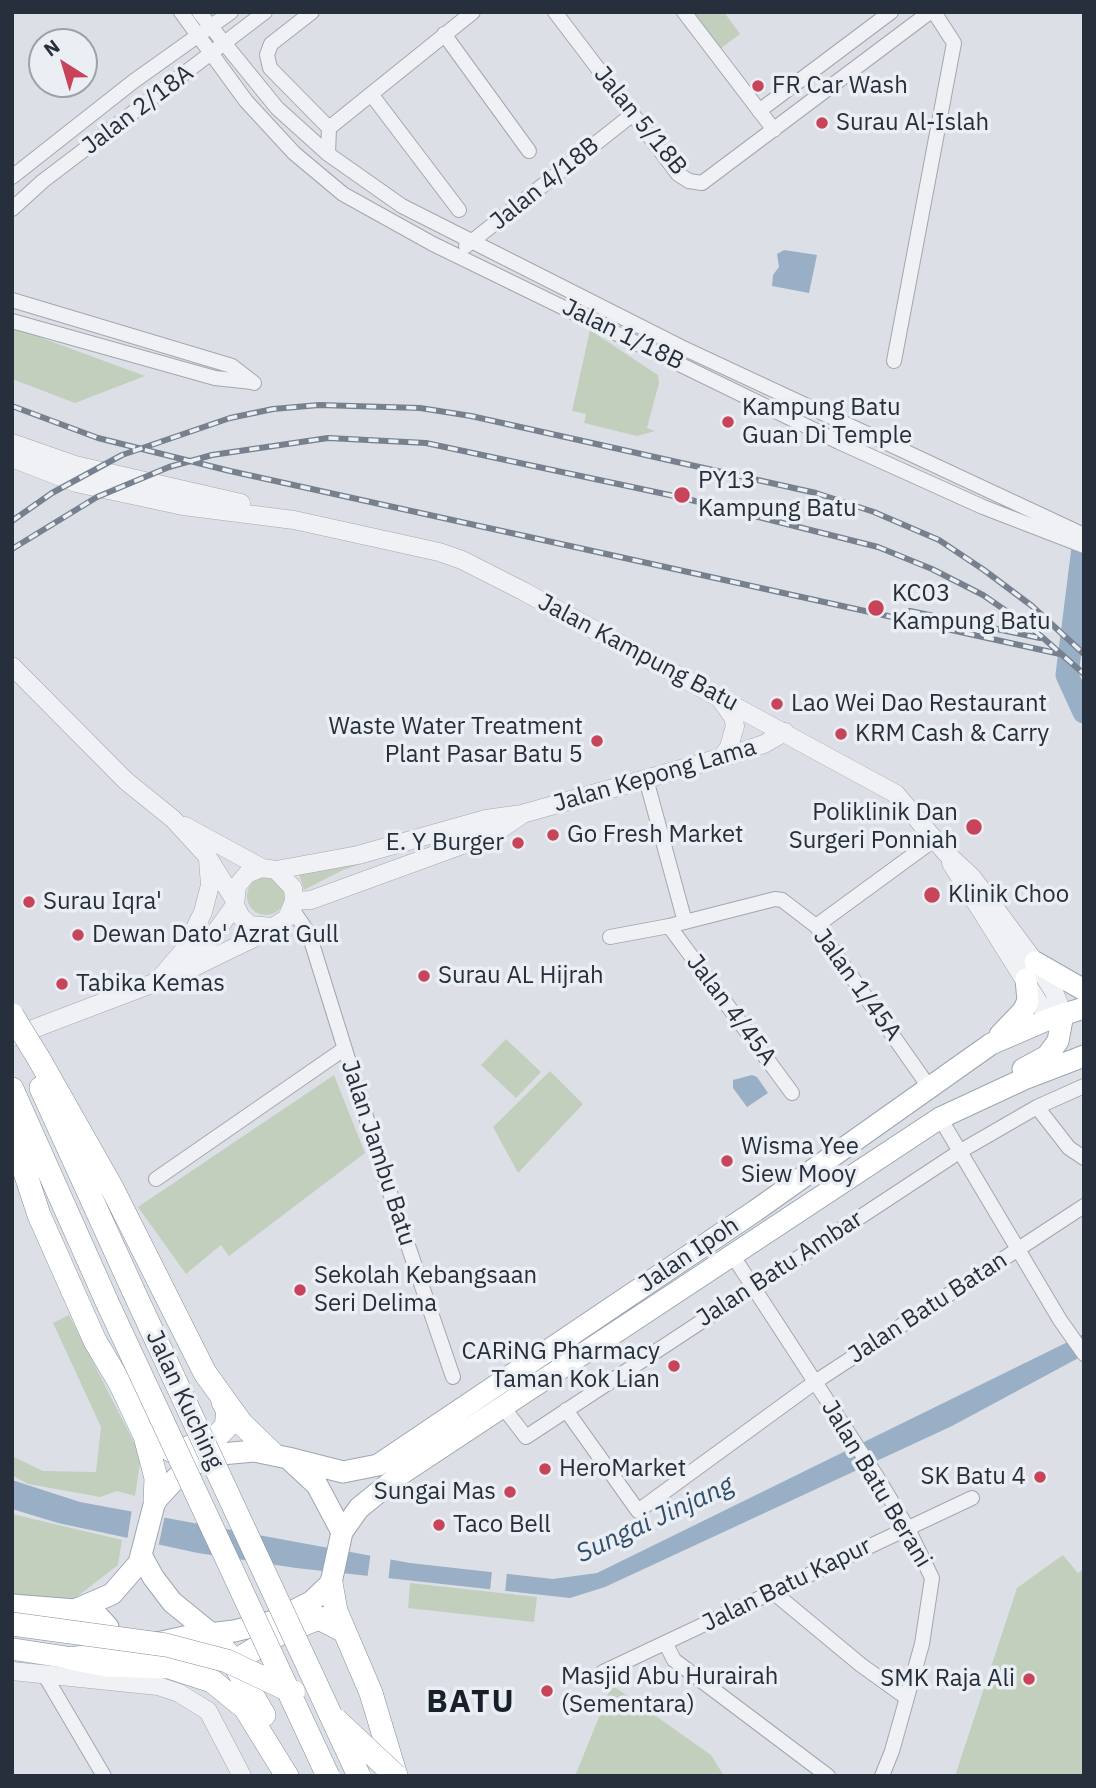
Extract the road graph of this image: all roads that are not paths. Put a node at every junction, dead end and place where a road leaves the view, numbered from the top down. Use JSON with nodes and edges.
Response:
{"nodes":[{"id":1,"x":181,"y":12,"type":"edge"},
{"id":2,"x":199,"y":12,"type":"edge"},
{"id":3,"x":231,"y":12,"type":"edge"},
{"id":4,"x":265,"y":12,"type":"edge"},
{"id":5,"x":312,"y":12,"type":"edge"},
{"id":6,"x":472,"y":12,"type":"edge"},
{"id":7,"x":555,"y":12,"type":"edge"},
{"id":8,"x":684,"y":12,"type":"edge"},
{"id":9,"x":891,"y":12,"type":"edge"},
{"id":10,"x":932,"y":12,"type":"edge"},
{"id":11,"x":205,"y":32,"type":"junction"},
{"id":12,"x":443,"y":34,"type":"junction"},
{"id":13,"x":224,"y":45,"type":"junction"},
{"id":14,"x":212,"y":54,"type":"junction"},
{"id":15,"x":371,"y":94,"type":"junction"},
{"id":16,"x":759,"y":111,"type":"junction"},
{"id":17,"x":633,"y":114,"type":"junction"},
{"id":18,"x":329,"y":128,"type":"junction"},
{"id":19,"x":774,"y":130,"type":"junction"},
{"id":20,"x":304,"y":133,"type":"junction"},
{"id":21,"x":529,"y":152,"type":"dead end"},
{"id":22,"x":328,"y":154,"type":"junction"},
{"id":23,"x":12,"y":177,"type":"edge"},
{"id":24,"x":12,"y":209,"type":"edge"},
{"id":25,"x":459,"y":210,"type":"dead end"},
{"id":26,"x":472,"y":242,"type":"junction"},
{"id":27,"x":456,"y":252,"type":"junction"},
{"id":28,"x":12,"y":300,"type":"edge"},
{"id":29,"x":12,"y":321,"type":"edge"},
{"id":30,"x":188,"y":354,"type":"junction"},
{"id":31,"x":894,"y":361,"type":"dead end"},
{"id":32,"x":184,"y":370,"type":"junction"},
{"id":33,"x":12,"y":443,"type":"edge"},
{"id":34,"x":12,"y":458,"type":"edge"},
{"id":35,"x":982,"y":488,"type":"junction"},
{"id":36,"x":977,"y":504,"type":"junction"},
{"id":37,"x":294,"y":520,"type":"junction"},
{"id":38,"x":1043,"y":522,"type":"junction"},
{"id":39,"x":1084,"y":535,"type":"edge"},
{"id":40,"x":1084,"y":546,"type":"edge"},
{"id":41,"x":12,"y":666,"type":"edge"},
{"id":42,"x":718,"y":696,"type":"junction"},
{"id":43,"x":785,"y":732,"type":"junction"},
{"id":44,"x":722,"y":757,"type":"junction"},
{"id":45,"x":646,"y":779,"type":"junction"},
{"id":46,"x":522,"y":814,"type":"junction"},
{"id":47,"x":173,"y":819,"type":"junction"},
{"id":48,"x":940,"y":846,"type":"junction"},
{"id":49,"x":207,"y":856,"type":"junction"},
{"id":50,"x":269,"y":869,"type":"junction"},
{"id":51,"x":235,"y":902,"type":"junction"},
{"id":52,"x":293,"y":905,"type":"junction"},
{"id":53,"x":685,"y":922,"type":"junction"},
{"id":54,"x":669,"y":926,"type":"junction"},
{"id":55,"x":816,"y":926,"type":"junction"},
{"id":56,"x":273,"y":927,"type":"junction"},
{"id":57,"x":309,"y":934,"type":"junction"},
{"id":58,"x":610,"y":937,"type":"dead end"},
{"id":59,"x":188,"y":970,"type":"junction"},
{"id":60,"x":1030,"y":970,"type":"junction"},
{"id":61,"x":158,"y":981,"type":"junction"},
{"id":62,"x":1084,"y":990,"type":"edge"},
{"id":63,"x":1084,"y":1008,"type":"edge"},
{"id":64,"x":12,"y":1015,"type":"edge"},
{"id":65,"x":12,"y":1022,"type":"edge"},
{"id":66,"x":1065,"y":1022,"type":"edge"},
{"id":67,"x":12,"y":1037,"type":"edge"},
{"id":68,"x":991,"y":1044,"type":"junction"},
{"id":69,"x":344,"y":1049,"type":"junction"},
{"id":70,"x":1084,"y":1056,"type":"edge"},
{"id":71,"x":34,"y":1061,"type":"junction"},
{"id":72,"x":1084,"y":1086,"type":"edge"},
{"id":73,"x":929,"y":1087,"type":"junction"},
{"id":74,"x":12,"y":1089,"type":"edge"},
{"id":75,"x":792,"y":1093,"type":"dead end"},
{"id":76,"x":1037,"y":1107,"type":"junction"},
{"id":77,"x":940,"y":1118,"type":"junction"},
{"id":78,"x":12,"y":1133,"type":"edge"},
{"id":79,"x":959,"y":1152,"type":"junction"},
{"id":80,"x":1084,"y":1158,"type":"edge"},
{"id":81,"x":156,"y":1179,"type":"dead end"},
{"id":82,"x":1084,"y":1206,"type":"edge"},
{"id":83,"x":1017,"y":1249,"type":"junction"},
{"id":84,"x":731,"y":1254,"type":"junction"},
{"id":85,"x":753,"y":1287,"type":"junction"},
{"id":86,"x":1084,"y":1354,"type":"edge"},
{"id":87,"x":453,"y":1377,"type":"dead end"},
{"id":88,"x":816,"y":1382,"type":"junction"},
{"id":89,"x":120,"y":1384,"type":"junction"},
{"id":90,"x":218,"y":1393,"type":"junction"},
{"id":91,"x":503,"y":1407,"type":"junction"},
{"id":92,"x":566,"y":1410,"type":"junction"},
{"id":93,"x":280,"y":1455,"type":"junction"},
{"id":94,"x":972,"y":1497,"type":"dead end"},
{"id":95,"x":153,"y":1506,"type":"junction"},
{"id":96,"x":907,"y":1527,"type":"junction"},
{"id":97,"x":342,"y":1535,"type":"junction"},
{"id":98,"x":141,"y":1555,"type":"junction"},
{"id":99,"x":332,"y":1581,"type":"junction"},
{"id":100,"x":773,"y":1592,"type":"junction"},
{"id":101,"x":12,"y":1605,"type":"edge"},
{"id":102,"x":75,"y":1610,"type":"junction"},
{"id":103,"x":12,"y":1624,"type":"edge"},
{"id":104,"x":344,"y":1631,"type":"junction"},
{"id":105,"x":210,"y":1633,"type":"junction"},
{"id":106,"x":666,"y":1644,"type":"junction"},
{"id":107,"x":12,"y":1649,"type":"edge"},
{"id":108,"x":71,"y":1658,"type":"junction"},
{"id":109,"x":12,"y":1671,"type":"edge"},
{"id":110,"x":603,"y":1672,"type":"dead end"},
{"id":111,"x":44,"y":1674,"type":"junction"},
{"id":112,"x":246,"y":1684,"type":"junction"},
{"id":113,"x":907,"y":1698,"type":"junction"},
{"id":114,"x":104,"y":1776,"type":"edge"},
{"id":115,"x":242,"y":1776,"type":"edge"},
{"id":116,"x":287,"y":1776,"type":"edge"},
{"id":117,"x":297,"y":1776,"type":"edge"},
{"id":118,"x":328,"y":1776,"type":"edge"},
{"id":119,"x":359,"y":1776,"type":"edge"},
{"id":120,"x":396,"y":1776,"type":"edge"},
{"id":121,"x":828,"y":1776,"type":"edge"},
{"id":122,"x":882,"y":1776,"type":"edge"}],
"edges":[{"from":1,"to":11,"type":"street"},
{"from":2,"to":11,"type":"street"},
{"from":3,"to":11,"type":"street","name":"Jalan 2/18A"},
{"from":4,"to":13,"type":"street","name":"Jalan 2/18A"},
{"from":5,"to":18,"type":"street"},
{"from":6,"to":12,"type":"street"},
{"from":7,"to":17,"type":"street","name":"Jalan 5/18B"},
{"from":8,"to":16,"type":"street"},
{"from":9,"to":16,"type":"street"},
{"from":10,"to":19,"type":"street"},
{"from":10,"to":31,"type":"street"},
{"from":11,"to":13,"type":"street","name":"Jalan 1/18B"},
{"from":11,"to":14,"type":"street","name":"Jalan 1/18B"},
{"from":11,"to":23,"type":"street","name":"Jalan 2/18A"},
{"from":12,"to":15,"type":"street"},
{"from":12,"to":21,"type":"street"},
{"from":13,"to":14,"type":"street","name":"Jalan 2/18A"},
{"from":13,"to":20,"type":"street","name":"Jalan 1/18B"},
{"from":14,"to":24,"type":"street","name":"Jalan 2/18A"},
{"from":14,"to":27,"type":"street","name":"Jalan 1/18B"},
{"from":15,"to":18,"type":"street"},
{"from":15,"to":25,"type":"street"},
{"from":16,"to":19,"type":"street"},
{"from":17,"to":19,"type":"street","name":"Jalan 5/18B"},
{"from":17,"to":26,"type":"street","name":"Jalan 4/18B"},
{"from":18,"to":20,"type":"street"},
{"from":18,"to":22,"type":"street"},
{"from":20,"to":22,"type":"street","name":"Jalan 1/18B"},
{"from":22,"to":26,"type":"street","name":"Jalan 1/18B"},
{"from":26,"to":27,"type":"street","name":"Jalan 4/18B"},
{"from":26,"to":35,"type":"street","name":"Jalan 1/18B"},
{"from":27,"to":36,"type":"street","name":"Jalan 1/18B"},
{"from":28,"to":30,"type":"street"},
{"from":29,"to":32,"type":"street"},
{"from":30,"to":32,"type":"street"},
{"from":30,"to":32,"type":"street"},
{"from":33,"to":37,"type":"street","name":"Jalan Kampung Batu"},
{"from":34,"to":37,"type":"street","name":"Jalan Kampung Batu"},
{"from":35,"to":36,"type":"street"},
{"from":35,"to":38,"type":"street","name":"Jalan 1/18B"},
{"from":36,"to":38,"type":"street","name":"Jalan 1/18B"},
{"from":37,"to":42,"type":"street","name":"Jalan Kampung Batu"},
{"from":38,"to":39,"type":"street","name":"Jalan 1/18B"},
{"from":38,"to":40,"type":"street","name":"Jalan 1/18B"},
{"from":41,"to":47,"type":"street"},
{"from":42,"to":43,"type":"street","name":"Jalan Kampung Batu"},
{"from":42,"to":44,"type":"street"},
{"from":43,"to":44,"type":"street","name":"Jalan Kepong Lama"},
{"from":43,"to":48,"type":"street","name":"Jalan Kampung Batu"},
{"from":44,"to":45,"type":"street","name":"Jalan Kepong Lama"},
{"from":45,"to":46,"type":"street","name":"Jalan Kepong Lama"},
{"from":45,"to":53,"type":"street"},
{"from":46,"to":50,"type":"street","name":"Jalan Kepong Lama"},
{"from":46,"to":52,"type":"street","name":"Jalan Kepong Lama"},
{"from":47,"to":49,"type":"street"},
{"from":47,"to":50,"type":"street"},
{"from":48,"to":55,"type":"street"},
{"from":48,"to":60,"type":"street","name":"Jalan Kampung Batu"},
{"from":49,"to":51,"type":"street"},
{"from":49,"to":61,"type":"street"},
{"from":50,"to":51,"type":"street"},
{"from":50,"to":52,"type":"street"},
{"from":51,"to":56,"type":"street"},
{"from":51,"to":59,"type":"street"},
{"from":52,"to":56,"type":"street"},
{"from":52,"to":57,"type":"street","name":"Jalan Jambu Batu"},
{"from":53,"to":54,"type":"street","name":"Jalan 1/45A"},
{"from":53,"to":55,"type":"street","name":"Jalan 1/45A"},
{"from":54,"to":58,"type":"street","name":"Jalan 1/45A"},
{"from":54,"to":75,"type":"street","name":"Jalan 4/45A"},
{"from":55,"to":73,"type":"street","name":"Jalan 1/45A"},
{"from":56,"to":57,"type":"street"},
{"from":56,"to":59,"type":"street"},
{"from":57,"to":69,"type":"street","name":"Jalan Jambu Batu"},
{"from":59,"to":61,"type":"street"},
{"from":60,"to":62,"type":"main road"},
{"from":60,"to":66,"type":"street","name":"Jalan Kampung Batu"},
{"from":60,"to":68,"type":"main road"},
{"from":61,"to":67,"type":"street"},
{"from":63,"to":66,"type":"main road","name":"Jalan Ipoh"},
{"from":64,"to":71,"type":"highway","bridge":true},
{"from":65,"to":71,"type":"highway","name":"Jalan Kuching"},
{"from":66,"to":68,"type":"main road","name":"Jalan Ipoh"},
{"from":66,"to":77,"type":"main road"},
{"from":68,"to":73,"type":"main road","name":"Jalan Ipoh"},
{"from":69,"to":81,"type":"street","name":"Jalan Jambu Batu"},
{"from":69,"to":87,"type":"street","name":"Jalan Jambu Batu"},
{"from":70,"to":77,"type":"main road","name":"Jalan Ipoh"},
{"from":71,"to":90,"type":"highway"},
{"from":71,"to":119,"type":"highway","name":"Jalan Kuching","bridge":true},
{"from":72,"to":76,"type":"street","name":"Jalan Batu Ambar"},
{"from":73,"to":93,"type":"main road","name":"Jalan Ipoh"},
{"from":74,"to":118,"type":"highway","name":"Jalan Kuching","bridge":true},
{"from":76,"to":79,"type":"street","name":"Jalan Batu Ambar"},
{"from":76,"to":80,"type":"street"},
{"from":77,"to":79,"type":"street"},
{"from":77,"to":84,"type":"main road","name":"Jalan Ipoh"},
{"from":78,"to":89,"type":"highway"},
{"from":79,"to":83,"type":"street"},
{"from":79,"to":85,"type":"street","name":"Jalan Batu Ambar"},
{"from":82,"to":83,"type":"street","name":"Jalan Batu Batan"},
{"from":83,"to":86,"type":"street"},
{"from":83,"to":88,"type":"street","name":"Jalan Batu Batan"},
{"from":84,"to":85,"type":"street","name":"Jalan Batu Berani"},
{"from":84,"to":91,"type":"main road","name":"Jalan Ipoh"},
{"from":85,"to":88,"type":"street","name":"Jalan Batu Berani"},
{"from":85,"to":92,"type":"street","name":"Jalan Batu Ambar"},
{"from":88,"to":92,"type":"street","name":"Jalan Batu Batan"},
{"from":88,"to":96,"type":"street","name":"Jalan Batu Berani"},
{"from":89,"to":90,"type":"highway"},
{"from":89,"to":95,"type":"highway"},
{"from":90,"to":93,"type":"highway"},
{"from":91,"to":92,"type":"street","name":"Jalan Batu Ambar"},
{"from":91,"to":97,"type":"main road","name":"Jalan Ipoh"},
{"from":93,"to":95,"type":"main road"},
{"from":93,"to":97,"type":"main road"},
{"from":94,"to":96,"type":"street","name":"Jalan Batu Kapur"},
{"from":95,"to":98,"type":"main road"},
{"from":96,"to":100,"type":"street","name":"Jalan Batu Kapur"},
{"from":96,"to":113,"type":"street","name":"Jalan Batu Berani"},
{"from":97,"to":99,"type":"main road"},
{"from":98,"to":102,"type":"main road"},
{"from":98,"to":105,"type":"main road"},
{"from":99,"to":104,"type":"highway"},
{"from":99,"to":105,"type":"main road"},
{"from":100,"to":106,"type":"street","name":"Jalan Batu Kapur"},
{"from":100,"to":113,"type":"street"},
{"from":101,"to":102,"type":"main road"},
{"from":102,"to":108,"type":"main road"},
{"from":103,"to":120,"type":"highway","bridge":true},
{"from":104,"to":112,"type":"highway"},
{"from":104,"to":120,"type":"highway"},
{"from":105,"to":108,"type":"main road"},
{"from":105,"to":112,"type":"highway"},
{"from":106,"to":110,"type":"street","name":"Jalan Batu Kapur"},
{"from":106,"to":121,"type":"street"},
{"from":107,"to":108,"type":"main road"},
{"from":108,"to":116,"type":"highway"},
{"from":109,"to":111,"type":"street"},
{"from":111,"to":114,"type":"street"},
{"from":111,"to":115,"type":"street"},
{"from":112,"to":117,"type":"highway"},
{"from":113,"to":122,"type":"street","name":"Jalan Batu Berani"}]}
